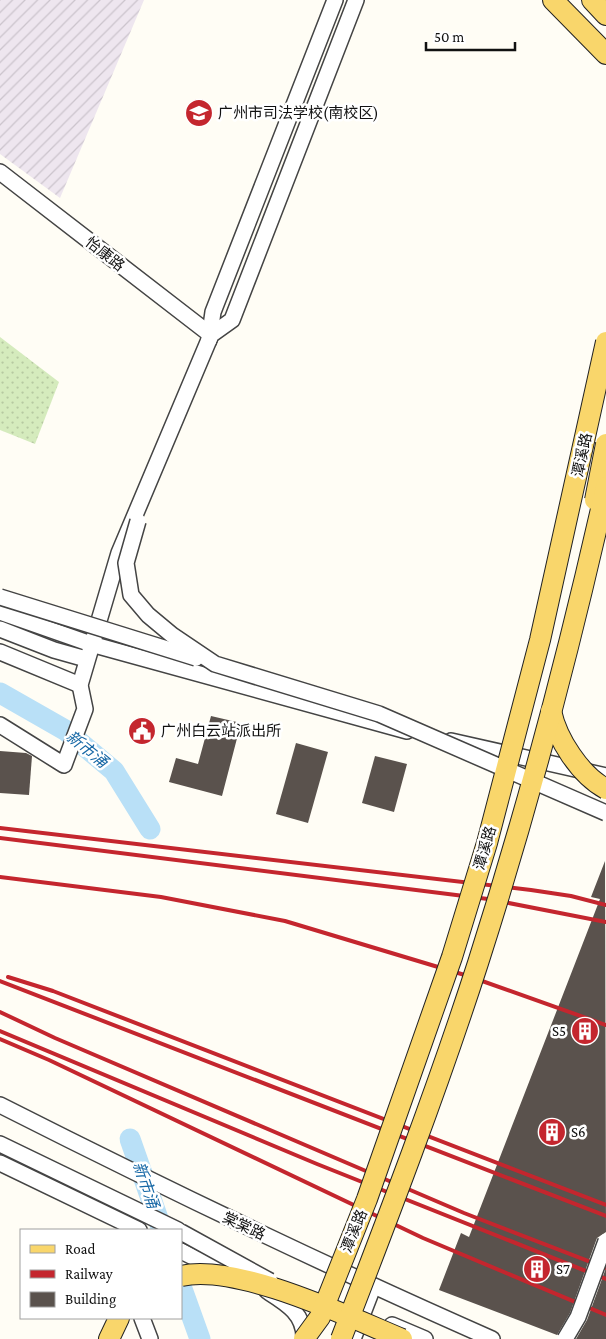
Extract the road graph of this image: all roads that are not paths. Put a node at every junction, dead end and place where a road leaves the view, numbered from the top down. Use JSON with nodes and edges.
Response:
{"nodes":[{"id":1,"x":335,"y":0,"type":"edge"},
{"id":2,"x":356,"y":0,"type":"edge"},
{"id":3,"x":553,"y":0,"type":"edge"},
{"id":4,"x":592,"y":0,"type":"edge"},
{"id":5,"x":606,"y":15,"type":"edge"},
{"id":6,"x":606,"y":54,"type":"edge"},
{"id":7,"x":0,"y":172,"type":"edge"},
{"id":8,"x":211,"y":335,"type":"junction"},
{"id":9,"x":606,"y":342,"type":"edge"},
{"id":10,"x":606,"y":444,"type":"edge"},
{"id":11,"x":606,"y":487,"type":"edge"},
{"id":12,"x":0,"y":597,"type":"edge"},
{"id":13,"x":0,"y":612,"type":"edge"},
{"id":14,"x":0,"y":629,"type":"edge"},
{"id":15,"x":91,"y":644,"type":"junction"},
{"id":16,"x":0,"y":652,"type":"edge"},
{"id":17,"x":86,"y":659,"type":"junction"},
{"id":18,"x":214,"y":664,"type":"junction"},
{"id":19,"x":80,"y":685,"type":"junction"},
{"id":20,"x":0,"y":726,"type":"edge"},
{"id":21,"x":606,"y":776,"type":"edge"},
{"id":22,"x":606,"y":789,"type":"edge"},
{"id":23,"x":606,"y":813,"type":"edge"},
{"id":24,"x":0,"y":1105,"type":"edge"},
{"id":25,"x":0,"y":1144,"type":"edge"},
{"id":26,"x":0,"y":1163,"type":"edge"},
{"id":27,"x":133,"y":1227,"type":"edge"},
{"id":28,"x":176,"y":1229,"type":"edge"},
{"id":29,"x":182,"y":1233,"type":"edge"},
{"id":30,"x":606,"y":1241,"type":"edge"},
{"id":31,"x":182,"y":1251,"type":"edge"},
{"id":32,"x":335,"y":1268,"type":"junction"},
{"id":33,"x":229,"y":1269,"type":"junction"},
{"id":34,"x":182,"y":1276,"type":"edge"},
{"id":35,"x":373,"y":1287,"type":"junction"},
{"id":36,"x":293,"y":1294,"type":"junction"},
{"id":37,"x":322,"y":1308,"type":"junction"},
{"id":38,"x":363,"y":1314,"type":"junction"},
{"id":39,"x":119,"y":1319,"type":"edge"},
{"id":40,"x":142,"y":1319,"type":"edge"},
{"id":41,"x":109,"y":1339,"type":"edge"},
{"id":42,"x":150,"y":1339,"type":"edge"},
{"id":43,"x":304,"y":1339,"type":"edge"},
{"id":44,"x":309,"y":1339,"type":"edge"},
{"id":45,"x":314,"y":1339,"type":"edge"},
{"id":46,"x":341,"y":1339,"type":"edge"},
{"id":47,"x":353,"y":1339,"type":"edge"},
{"id":48,"x":402,"y":1339,"type":"edge"},
{"id":49,"x":425,"y":1339,"type":"edge"},
{"id":50,"x":492,"y":1339,"type":"edge"},
{"id":51,"x":565,"y":1339,"type":"edge"}],
"edges":[{"from":1,"to":8,"type":"street"},
{"from":2,"to":8,"type":"street"},
{"from":3,"to":6,"type":"main road"},
{"from":4,"to":5,"type":"main road"},
{"from":7,"to":8,"type":"street","name":"怡康路"},
{"from":8,"to":15,"type":"street"},
{"from":8,"to":18,"type":"street","bridge":true},
{"from":9,"to":37,"type":"main road","name":"潭溪路","bridge":true},
{"from":10,"to":22,"type":"main road","bridge":true},
{"from":11,"to":46,"type":"main road","name":"潭溪路","bridge":true},
{"from":12,"to":18,"type":"street","bridge":true},
{"from":13,"to":15,"type":"street"},
{"from":14,"to":17,"type":"street"},
{"from":15,"to":17,"type":"street"},
{"from":15,"to":21,"type":"street"},
{"from":16,"to":19,"type":"street"},
{"from":17,"to":19,"type":"street"},
{"from":18,"to":23,"type":"street","bridge":true},
{"from":19,"to":20,"type":"street"},
{"from":24,"to":32,"type":"street","name":"棠棠路"},
{"from":25,"to":28,"type":"street"},
{"from":26,"to":27,"type":"street"},
{"from":29,"to":36,"type":"street","bridge":true},
{"from":30,"to":51,"type":"street","bridge":true},
{"from":31,"to":33,"type":"street"},
{"from":32,"to":35,"type":"street","name":"棠棠路"},
{"from":32,"to":37,"type":"street"},
{"from":33,"to":37,"type":"street"},
{"from":33,"to":43,"type":"street"},
{"from":34,"to":36,"type":"main road","bridge":true},
{"from":35,"to":38,"type":"street"},
{"from":35,"to":50,"type":"street","name":"棠棠路"},
{"from":36,"to":48,"type":"main road","bridge":true},
{"from":37,"to":38,"type":"street"},
{"from":37,"to":43,"type":"main road","bridge":true},
{"from":37,"to":44,"type":"street"},
{"from":37,"to":45,"type":"main road","name":"潭溪路"},
{"from":38,"to":47,"type":"street"},
{"from":38,"to":49,"type":"street"},
{"from":39,"to":41,"type":"main road"},
{"from":40,"to":42,"type":"street"}]}
